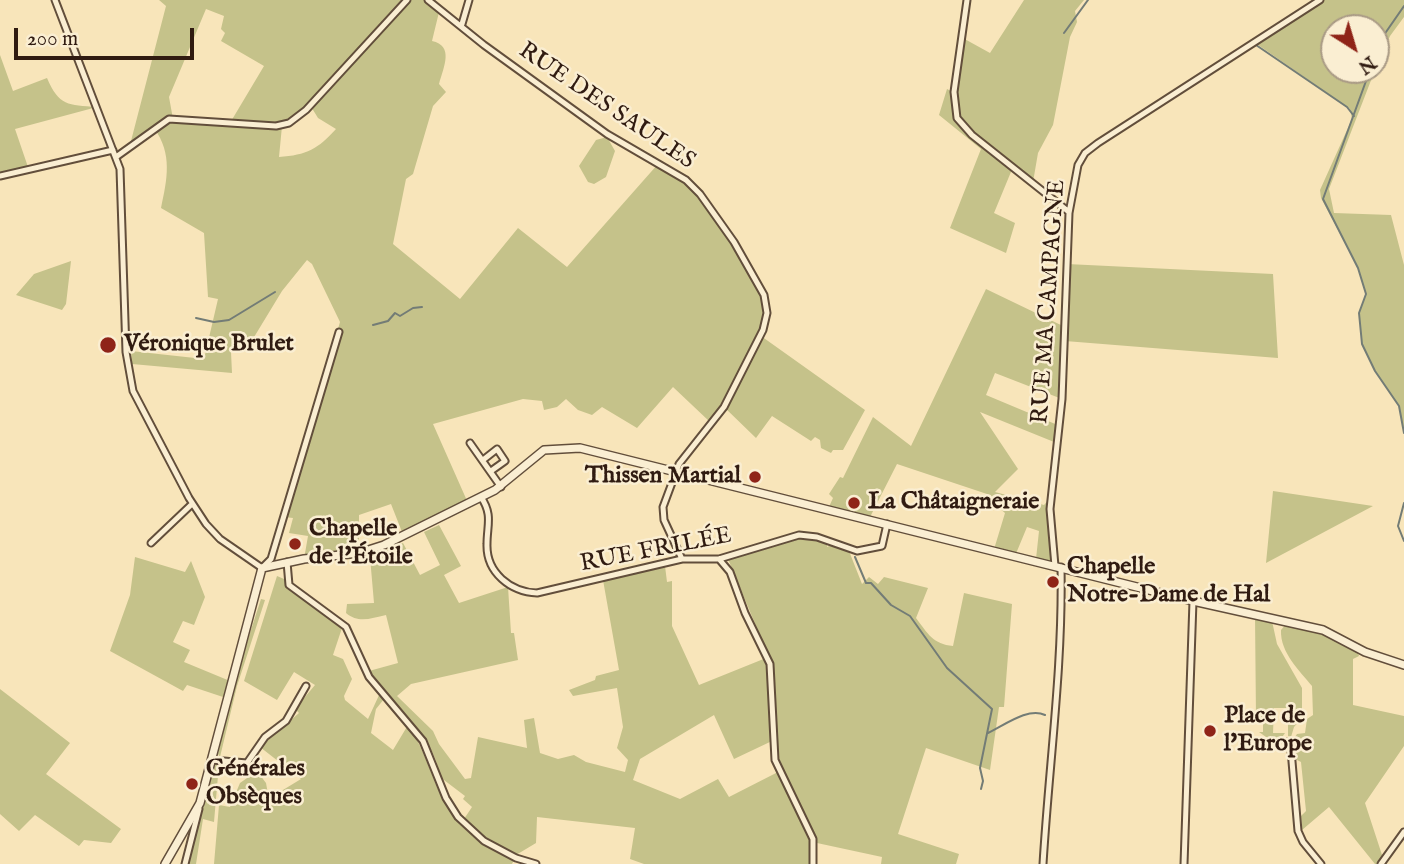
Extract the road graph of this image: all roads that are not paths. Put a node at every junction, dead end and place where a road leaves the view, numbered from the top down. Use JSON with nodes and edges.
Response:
{"nodes":[{"id":1,"x":55,"y":0,"type":"edge"},
{"id":2,"x":407,"y":0,"type":"edge"},
{"id":3,"x":428,"y":0,"type":"edge"},
{"id":4,"x":469,"y":0,"type":"edge"},
{"id":5,"x":967,"y":0,"type":"edge"},
{"id":6,"x":1320,"y":0,"type":"edge"},
{"id":7,"x":462,"y":24,"type":"junction"},
{"id":8,"x":113,"y":150,"type":"junction"},
{"id":9,"x":116,"y":157,"type":"junction"},
{"id":10,"x":0,"y":176,"type":"edge"},
{"id":11,"x":1069,"y":213,"type":"junction"},
{"id":12,"x":339,"y":332,"type":"dead end"},
{"id":13,"x":470,"y":443,"type":"dead end"},
{"id":14,"x":483,"y":460,"type":"junction"},
{"id":15,"x":491,"y":471,"type":"junction"},
{"id":16,"x":677,"y":472,"type":"junction"},
{"id":17,"x":501,"y":487,"type":"junction"},
{"id":18,"x":481,"y":497,"type":"junction"},
{"id":19,"x":192,"y":504,"type":"junction"},
{"id":20,"x":887,"y":524,"type":"junction"},
{"id":21,"x":151,"y":542,"type":"dead end"},
{"id":22,"x":682,"y":559,"type":"junction"},
{"id":23,"x":719,"y":559,"type":"junction"},
{"id":24,"x":287,"y":562,"type":"junction"},
{"id":25,"x":1058,"y":567,"type":"junction"},
{"id":26,"x":262,"y":568,"type":"junction"},
{"id":27,"x":1193,"y":601,"type":"junction"},
{"id":28,"x":1404,"y":665,"type":"edge"},
{"id":29,"x":306,"y":686,"type":"dead end"},
{"id":30,"x":1286,"y":742,"type":"dead end"},
{"id":31,"x":212,"y":760,"type":"junction"},
{"id":32,"x":200,"y":803,"type":"junction"},
{"id":33,"x":1404,"y":832,"type":"edge"},
{"id":34,"x":164,"y":864,"type":"edge"},
{"id":35,"x":185,"y":864,"type":"edge"},
{"id":36,"x":536,"y":864,"type":"edge"},
{"id":37,"x":813,"y":864,"type":"edge"},
{"id":38,"x":1043,"y":864,"type":"edge"},
{"id":39,"x":1184,"y":864,"type":"edge"},
{"id":40,"x":1321,"y":864,"type":"edge"},
{"id":41,"x":1381,"y":864,"type":"edge"}],
"edges":[{"from":1,"to":8,"type":"street"},
{"from":2,"to":9,"type":"street"},
{"from":3,"to":7,"type":"street","name":"RUE DES SAULES"},
{"from":4,"to":7,"type":"street"},
{"from":5,"to":11,"type":"street"},
{"from":6,"to":11,"type":"street","name":"RUE MA CAMPAGNE"},
{"from":7,"to":16,"type":"street","name":"RUE DES SAULES"},
{"from":8,"to":9,"type":"street"},
{"from":8,"to":10,"type":"street"},
{"from":9,"to":19,"type":"street"},
{"from":11,"to":25,"type":"street","name":"RUE MA CAMPAGNE"},
{"from":12,"to":26,"type":"street"},
{"from":13,"to":14,"type":"street"},
{"from":14,"to":15,"type":"street"},
{"from":14,"to":15,"type":"street"},
{"from":15,"to":17,"type":"street"},
{"from":16,"to":17,"type":"street"},
{"from":16,"to":20,"type":"street"},
{"from":16,"to":22,"type":"street","name":"RUE DES SAULES"},
{"from":17,"to":18,"type":"street"},
{"from":18,"to":22,"type":"street","name":"RUE FRILÉE"},
{"from":18,"to":24,"type":"street"},
{"from":19,"to":21,"type":"street"},
{"from":19,"to":26,"type":"street"},
{"from":20,"to":23,"type":"street","name":"RUE FRILÉE"},
{"from":20,"to":25,"type":"street"},
{"from":22,"to":23,"type":"street","name":"RUE FRILÉE"},
{"from":23,"to":37,"type":"street"},
{"from":24,"to":26,"type":"street"},
{"from":24,"to":36,"type":"street"},
{"from":25,"to":27,"type":"street"},
{"from":25,"to":38,"type":"street","name":"RUE MA CAMPAGNE"},
{"from":26,"to":31,"type":"street"},
{"from":27,"to":28,"type":"street"},
{"from":27,"to":39,"type":"street"},
{"from":29,"to":31,"type":"street"},
{"from":30,"to":40,"type":"street"},
{"from":31,"to":32,"type":"street"},
{"from":32,"to":34,"type":"street"},
{"from":32,"to":35,"type":"street"},
{"from":33,"to":41,"type":"street"}]}
